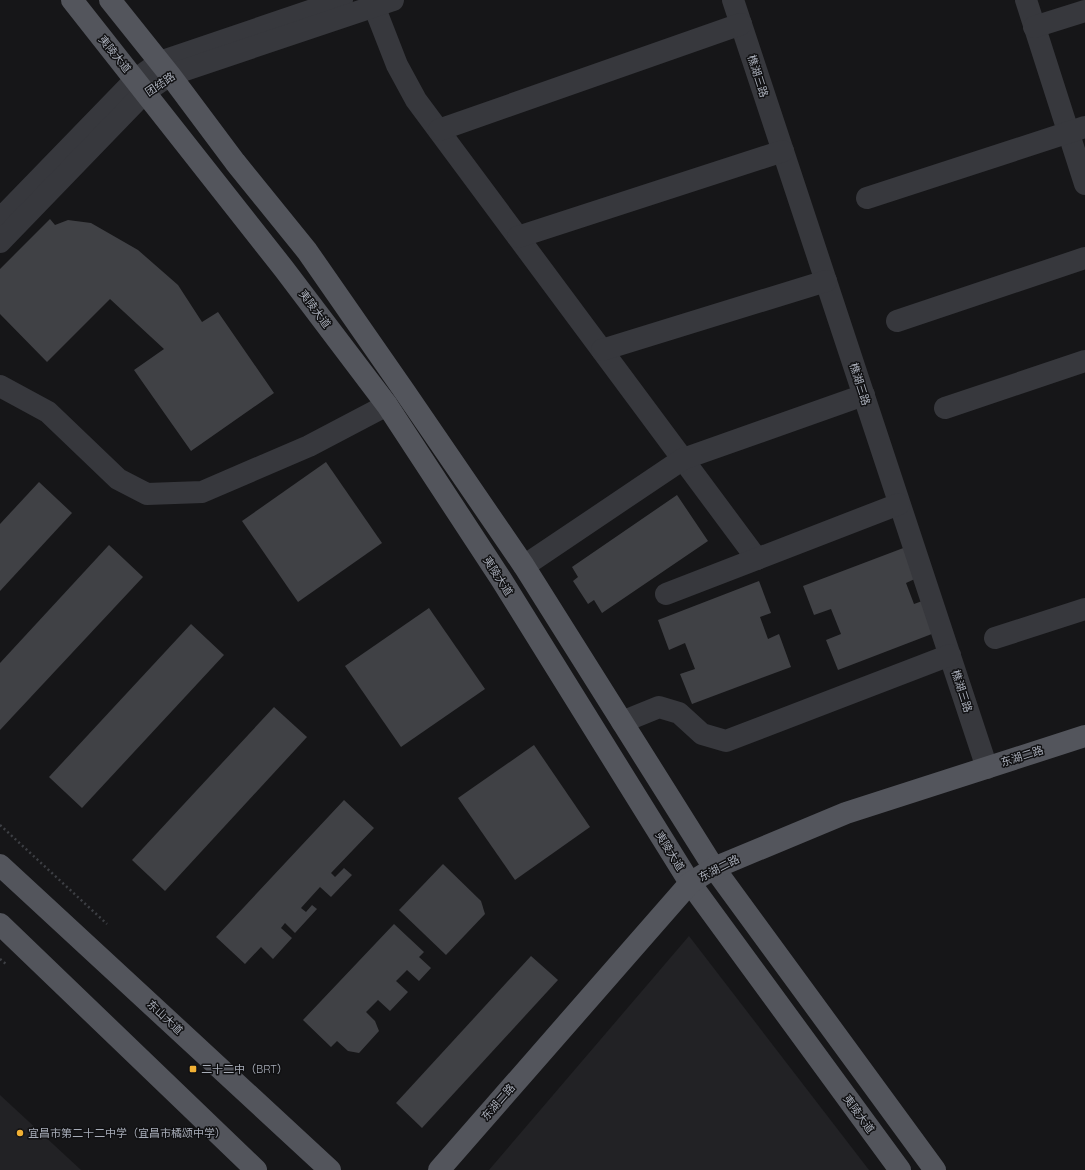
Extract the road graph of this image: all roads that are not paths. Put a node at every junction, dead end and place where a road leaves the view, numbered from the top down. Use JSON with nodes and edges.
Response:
{"nodes":[{"id":1,"x":72,"y":0,"type":"edge"},
{"id":2,"x":110,"y":0,"type":"edge"},
{"id":3,"x":342,"y":0,"type":"edge"},
{"id":4,"x":1026,"y":0,"type":"edge"},
{"id":5,"x":736,"y":1,"type":"edge"},
{"id":6,"x":383,"y":3,"type":"edge"},
{"id":7,"x":1085,"y":11,"type":"edge"},
{"id":8,"x":740,"y":24,"type":"junction"},
{"id":9,"x":1034,"y":27,"type":"junction"},
{"id":10,"x":165,"y":69,"type":"junction"},
{"id":11,"x":140,"y":86,"type":"junction"},
{"id":12,"x":439,"y":130,"type":"junction"},
{"id":13,"x":1076,"y":130,"type":"edge"},
{"id":14,"x":783,"y":151,"type":"junction"},
{"id":15,"x":1085,"y":184,"type":"edge"},
{"id":16,"x":867,"y":198,"type":"dead end"},
{"id":17,"x":0,"y":219,"type":"edge"},
{"id":18,"x":518,"y":237,"type":"junction"},
{"id":19,"x":0,"y":242,"type":"edge"},
{"id":20,"x":1085,"y":258,"type":"edge"},
{"id":21,"x":826,"y":281,"type":"junction"},
{"id":22,"x":897,"y":321,"type":"dead end"},
{"id":23,"x":602,"y":350,"type":"junction"},
{"id":24,"x":1085,"y":361,"type":"edge"},
{"id":25,"x":0,"y":386,"type":"edge"},
{"id":26,"x":864,"y":395,"type":"junction"},
{"id":27,"x":387,"y":405,"type":"junction"},
{"id":28,"x":945,"y":408,"type":"dead end"},
{"id":29,"x":682,"y":459,"type":"junction"},
{"id":30,"x":899,"y":504,"type":"junction"},
{"id":31,"x":757,"y":559,"type":"junction"},
{"id":32,"x":524,"y":566,"type":"junction"},
{"id":33,"x":666,"y":594,"type":"dead end"},
{"id":34,"x":1085,"y":609,"type":"edge"},
{"id":35,"x":995,"y":638,"type":"dead end"},
{"id":36,"x":950,"y":655,"type":"junction"},
{"id":37,"x":622,"y":722,"type":"junction"},
{"id":38,"x":1085,"y":736,"type":"edge"},
{"id":39,"x":987,"y":768,"type":"junction"},
{"id":40,"x":0,"y":865,"type":"edge"},
{"id":41,"x":714,"y":868,"type":"junction"},
{"id":42,"x":690,"y":883,"type":"junction"},
{"id":43,"x":0,"y":924,"type":"edge"},
{"id":44,"x":256,"y":1170,"type":"edge"},
{"id":45,"x":330,"y":1170,"type":"edge"},
{"id":46,"x":439,"y":1170,"type":"edge"},
{"id":47,"x":900,"y":1170,"type":"edge"},
{"id":48,"x":935,"y":1170,"type":"edge"}],
"edges":[{"from":1,"to":11,"type":"main road","name":"夷陵大道"},
{"from":2,"to":10,"type":"main road"},
{"from":3,"to":10,"type":"street","name":"团结路"},
{"from":4,"to":9,"type":"street"},
{"from":5,"to":8,"type":"street","name":"樵湖三路"},
{"from":6,"to":10,"type":"street","name":"团结路"},
{"from":6,"to":12,"type":"street"},
{"from":7,"to":9,"type":"street"},
{"from":8,"to":12,"type":"street"},
{"from":8,"to":14,"type":"street","name":"樵湖三路"},
{"from":9,"to":13,"type":"street"},
{"from":10,"to":11,"type":"street","name":"团结路"},
{"from":10,"to":32,"type":"main road"},
{"from":11,"to":17,"type":"street","name":"团结路"},
{"from":11,"to":19,"type":"street","name":"团结路"},
{"from":11,"to":27,"type":"main road","name":"夷陵大道"},
{"from":12,"to":18,"type":"street"},
{"from":13,"to":15,"type":"street"},
{"from":13,"to":16,"type":"street"},
{"from":14,"to":18,"type":"street"},
{"from":14,"to":21,"type":"street","name":"樵湖三路"},
{"from":18,"to":23,"type":"street"},
{"from":20,"to":22,"type":"street"},
{"from":21,"to":23,"type":"street"},
{"from":21,"to":26,"type":"street","name":"樵湖三路"},
{"from":23,"to":29,"type":"street"},
{"from":24,"to":28,"type":"street"},
{"from":25,"to":27,"type":"street"},
{"from":26,"to":29,"type":"street"},
{"from":26,"to":30,"type":"street","name":"樵湖三路"},
{"from":27,"to":42,"type":"main road","name":"夷陵大道"},
{"from":29,"to":31,"type":"street"},
{"from":29,"to":32,"type":"street"},
{"from":30,"to":31,"type":"street"},
{"from":30,"to":36,"type":"street","name":"樵湖三路"},
{"from":31,"to":33,"type":"street"},
{"from":32,"to":37,"type":"main road"},
{"from":34,"to":35,"type":"street"},
{"from":36,"to":37,"type":"street"},
{"from":36,"to":39,"type":"street","name":"樵湖三路"},
{"from":37,"to":41,"type":"main road"},
{"from":38,"to":39,"type":"main road","name":"东湖二路"},
{"from":39,"to":41,"type":"main road","name":"东湖二路"},
{"from":40,"to":45,"type":"main road","name":"东山大道"},
{"from":41,"to":42,"type":"main road","name":"东湖二路"},
{"from":41,"to":48,"type":"main road"},
{"from":42,"to":46,"type":"main road","name":"东湖二路"},
{"from":42,"to":47,"type":"main road","name":"夷陵大道"},
{"from":43,"to":44,"type":"main road"}]}
